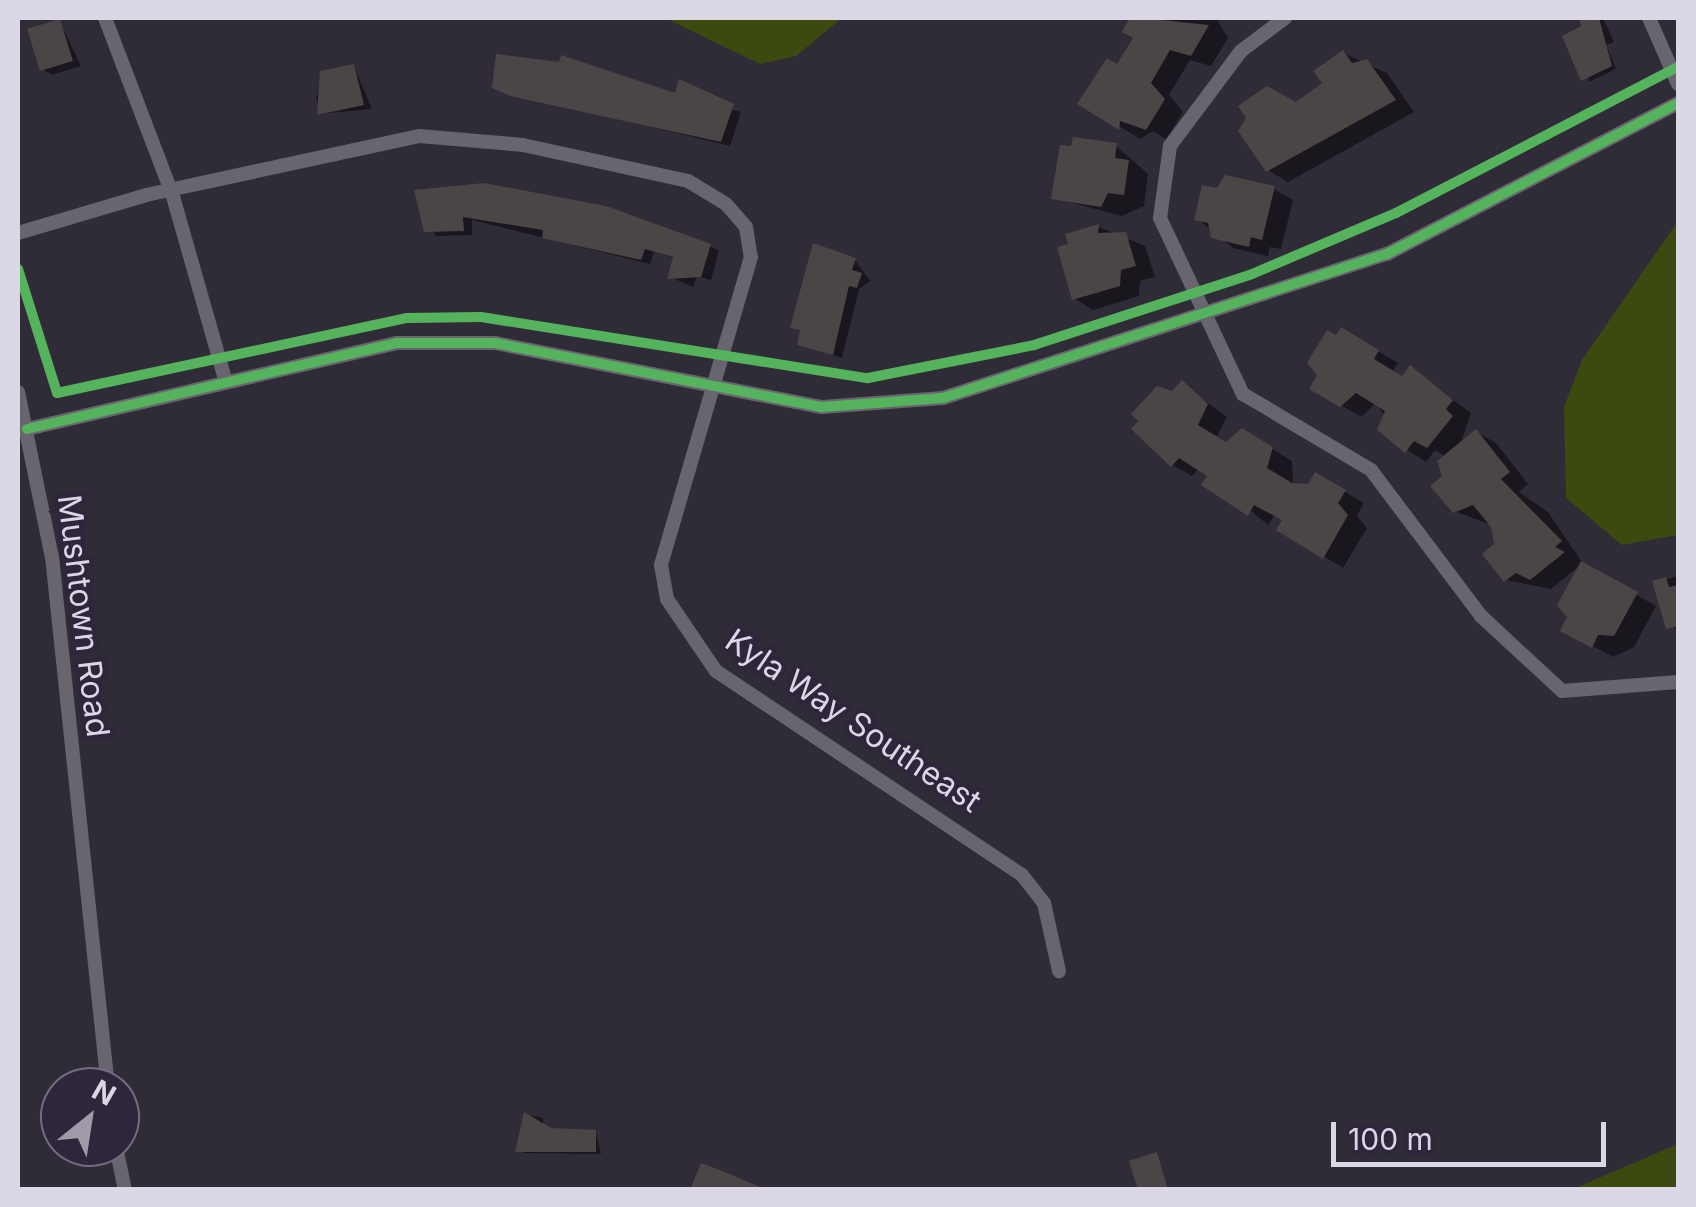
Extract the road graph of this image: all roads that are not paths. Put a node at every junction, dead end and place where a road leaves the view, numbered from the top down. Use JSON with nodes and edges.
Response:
{"nodes":[{"id":1,"x":105,"y":18,"type":"edge"},
{"id":2,"x":1285,"y":18,"type":"edge"},
{"id":3,"x":1649,"y":18,"type":"edge"},
{"id":4,"x":1678,"y":84,"type":"edge"},
{"id":5,"x":1678,"y":103,"type":"edge"},
{"id":6,"x":172,"y":193,"type":"junction"},
{"id":7,"x":18,"y":234,"type":"edge"},
{"id":8,"x":1202,"y":318,"type":"junction"},
{"id":9,"x":225,"y":380,"type":"junction"},
{"id":10,"x":720,"y":384,"type":"junction"},
{"id":11,"x":18,"y":392,"type":"edge"},
{"id":12,"x":27,"y":430,"type":"junction"},
{"id":13,"x":1678,"y":682,"type":"edge"},
{"id":14,"x":1059,"y":971,"type":"dead end"},
{"id":15,"x":106,"y":1067,"type":"edge"}],
"edges":[{"from":1,"to":6,"type":"street"},
{"from":2,"to":8,"type":"street"},
{"from":3,"to":4,"type":"street"},
{"from":5,"to":8,"type":"street"},
{"from":6,"to":7,"type":"street","name":"Kyla Way Southeast"},
{"from":6,"to":9,"type":"street"},
{"from":6,"to":10,"type":"street","name":"Kyla Way Southeast"},
{"from":8,"to":10,"type":"street"},
{"from":8,"to":13,"type":"street"},
{"from":9,"to":10,"type":"street"},
{"from":9,"to":12,"type":"street"},
{"from":10,"to":14,"type":"street","name":"Kyla Way Southeast"},
{"from":11,"to":12,"type":"street","name":"Mushtown Road"},
{"from":12,"to":15,"type":"street","name":"Mushtown Road"}]}
